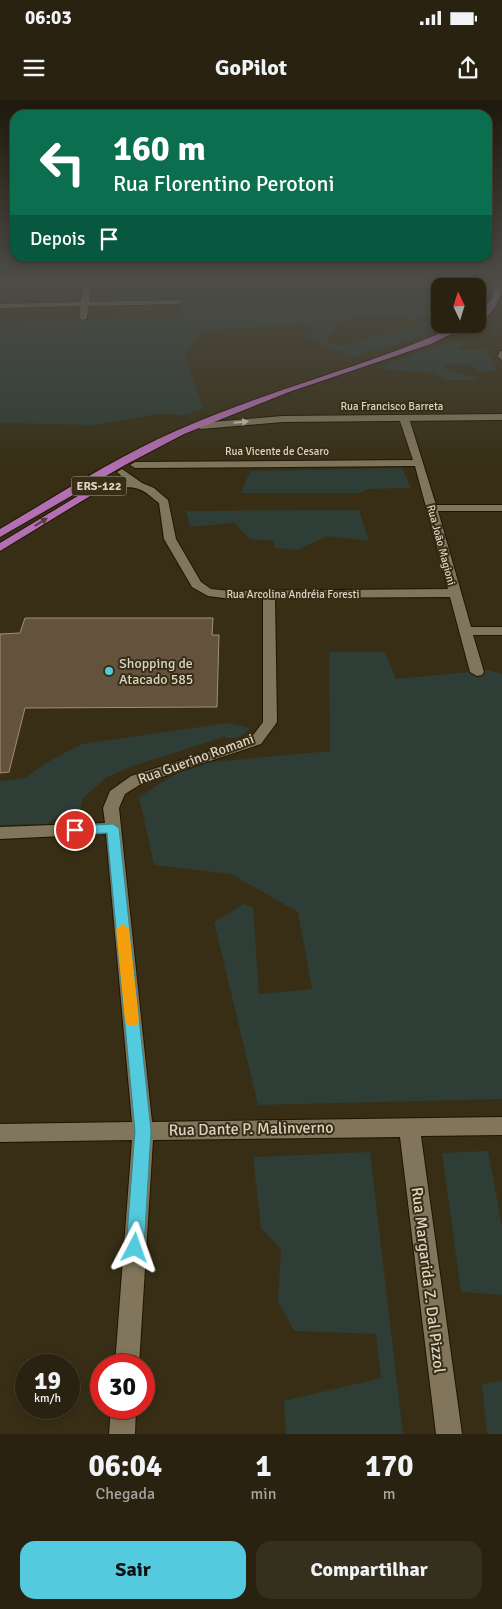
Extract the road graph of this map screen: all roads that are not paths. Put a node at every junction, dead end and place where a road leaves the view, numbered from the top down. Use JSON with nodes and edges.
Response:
{"nodes":[{"id":1,"x":419,"y":345,"type":"edge"},
{"id":2,"x":255,"y":402,"type":"junction"},
{"id":3,"x":404,"y":418,"type":"junction"},
{"id":4,"x":502,"y":418,"type":"edge"},
{"id":5,"x":282,"y":419,"type":"junction"},
{"id":6,"x":200,"y":426,"type":"junction"},
{"id":7,"x":419,"y":463,"type":"junction"},
{"id":8,"x":135,"y":464,"type":"junction"},
{"id":9,"x":122,"y":472,"type":"junction"},
{"id":10,"x":104,"y":483,"type":"junction"},
{"id":11,"x":138,"y":485,"type":"junction"},
{"id":12,"x":432,"y":508,"type":"junction"},
{"id":13,"x":502,"y":508,"type":"edge"},
{"id":14,"x":0,"y":534,"type":"edge"},
{"id":15,"x":0,"y":548,"type":"edge"},
{"id":16,"x":454,"y":593,"type":"junction"},
{"id":17,"x":269,"y":595,"type":"junction"},
{"id":18,"x":467,"y":631,"type":"junction"},
{"id":19,"x":502,"y":631,"type":"edge"},
{"id":20,"x":476,"y":672,"type":"dead end"},
{"id":21,"x":113,"y":828,"type":"junction"},
{"id":22,"x":0,"y":833,"type":"edge"},
{"id":23,"x":409,"y":1126,"type":"junction"},
{"id":24,"x":502,"y":1126,"type":"edge"},
{"id":25,"x":143,"y":1131,"type":"junction"},
{"id":26,"x":0,"y":1133,"type":"edge"},
{"id":27,"x":128,"y":1354,"type":"edge"},
{"id":28,"x":123,"y":1419,"type":"edge"},
{"id":29,"x":122,"y":1434,"type":"edge"},
{"id":30,"x":449,"y":1434,"type":"edge"}],
"edges":[{"from":1,"to":2,"type":"highway","number":"ERS-122"},
{"from":2,"to":5,"type":"street","name":"Rua Francisco Barreta"},
{"from":2,"to":6,"type":"highway","number":"ERS-122"},
{"from":3,"to":4,"type":"street","name":"Rua Francisco Barreta"},
{"from":3,"to":5,"type":"street","name":"Rua Francisco Barreta"},
{"from":3,"to":7,"type":"street","name":"Rua João Magioni"},
{"from":6,"to":5,"type":"street","name":"Rua Francisco Barreta","one_way":true},
{"from":6,"to":8,"type":"highway","number":"ERS-122"},
{"from":6,"to":14,"type":"highway","number":"ERS-122"},
{"from":7,"to":8,"type":"street","name":"Rua Vicente de Cesaro"},
{"from":7,"to":12,"type":"street","name":"Rua João Magioni"},
{"from":8,"to":9,"type":"highway","number":"ERS-122"},
{"from":9,"to":10,"type":"highway","number":"ERS-122"},
{"from":9,"to":11,"type":"street","name":"Rua Arcolina Andréia Foresti"},
{"from":10,"to":11,"type":"street"},
{"from":15,"to":10,"type":"highway","number":"ERS-122","one_way":true},
{"from":11,"to":17,"type":"street","name":"Rua Arcolina Andréia Foresti"},
{"from":12,"to":13,"type":"street"},
{"from":12,"to":16,"type":"street","name":"Rua João Magioni"},
{"from":16,"to":17,"type":"street","name":"Rua Arcolina Andréia Foresti"},
{"from":16,"to":18,"type":"street","name":"Rua João Magioni"},
{"from":17,"to":21,"type":"street","name":"Rua Guerino Romani"},
{"from":18,"to":19,"type":"street"},
{"from":18,"to":20,"type":"street","name":"Rua João Magioni"},
{"from":21,"to":22,"type":"street"},
{"from":21,"to":25,"type":"street","name":"Rua Guerino Romani"},
{"from":23,"to":24,"type":"street","name":"Rua Dante P. Malinverno"},
{"from":23,"to":25,"type":"street","name":"Rua Dante P. Malinverno"},
{"from":23,"to":30,"type":"street","name":"Rua Margarida Z. Dal Pizzol"},
{"from":25,"to":26,"type":"street","name":"Rua Dante P. Malinverno"},
{"from":25,"to":27,"type":"street","name":"Rua Guerino Romani"},
{"from":28,"to":29,"type":"street"}]}
